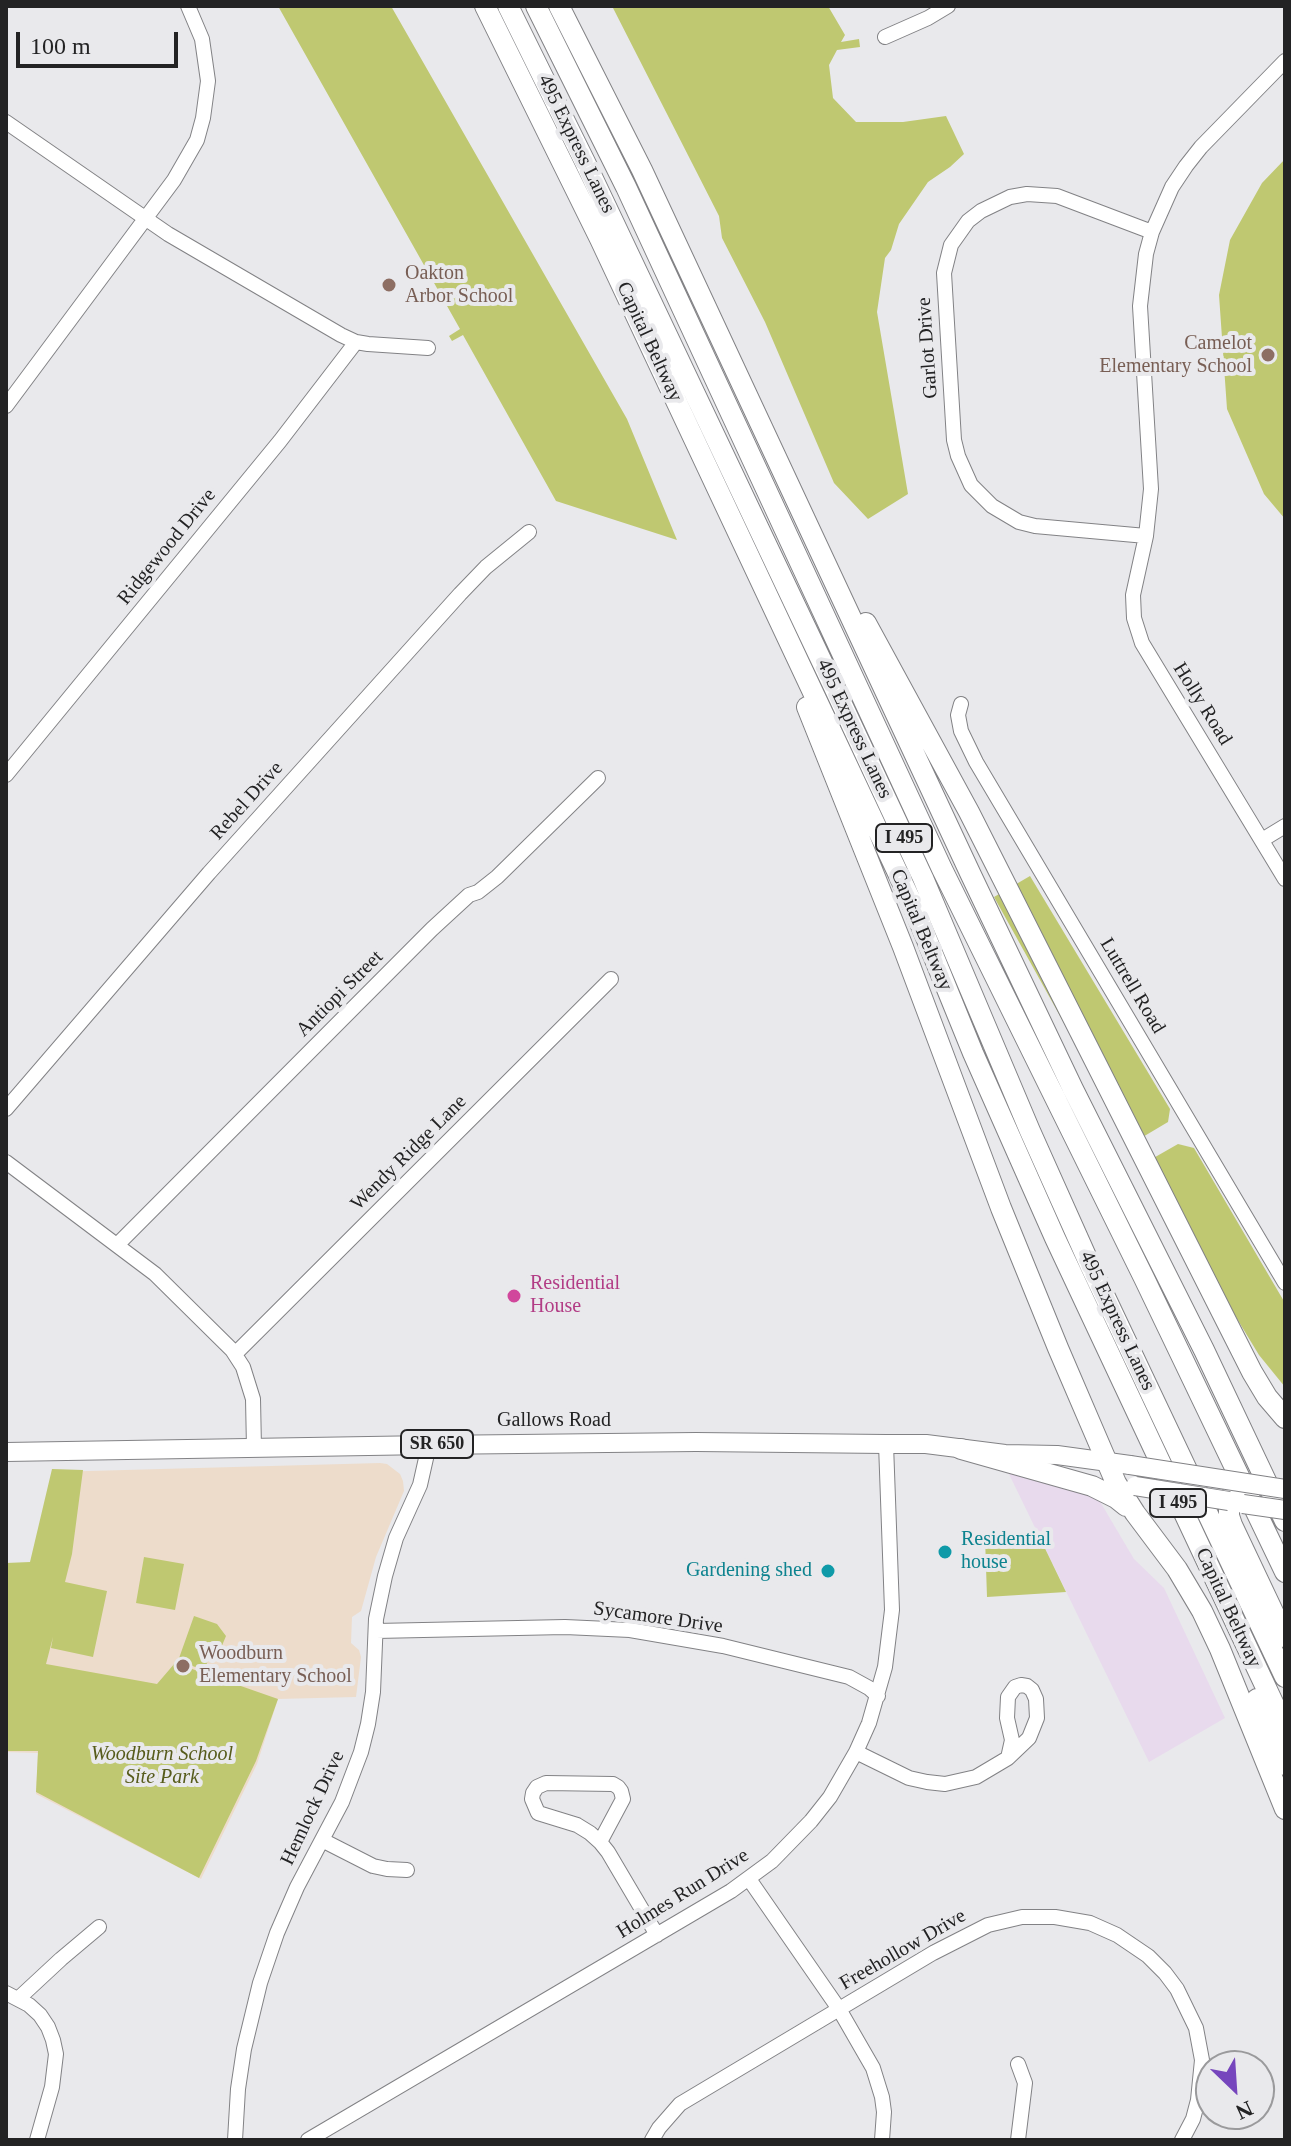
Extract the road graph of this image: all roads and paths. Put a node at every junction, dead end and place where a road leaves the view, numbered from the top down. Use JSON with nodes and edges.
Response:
{"nodes":[{"id":1,"x":188,"y":6,"type":"edge"},
{"id":2,"x":485,"y":6,"type":"edge"},
{"id":3,"x":508,"y":6,"type":"edge"},
{"id":4,"x":536,"y":6,"type":"edge"},
{"id":5,"x":559,"y":6,"type":"edge"},
{"id":6,"x":948,"y":6,"type":"edge"},
{"id":7,"x":885,"y":37,"type":"dead end"},
{"id":8,"x":1285,"y":61,"type":"edge"},
{"id":9,"x":6,"y":122,"type":"edge"},
{"id":10,"x":145,"y":219,"type":"junction"},
{"id":11,"x":1152,"y":232,"type":"junction"},
{"id":12,"x":356,"y":342,"type":"junction"},
{"id":13,"x":428,"y":348,"type":"dead end"},
{"id":14,"x":6,"y":406,"type":"edge"},
{"id":15,"x":794,"y":498,"type":"junction"},
{"id":16,"x":529,"y":532,"type":"dead end"},
{"id":17,"x":1146,"y":536,"type":"junction"},
{"id":18,"x":763,"y":587,"type":"junction"},
{"id":19,"x":961,"y":704,"type":"dead end"},
{"id":20,"x":6,"y":775,"type":"edge"},
{"id":21,"x":598,"y":778,"type":"dead end"},
{"id":22,"x":1285,"y":826,"type":"edge"},
{"id":23,"x":1262,"y":840,"type":"junction"},
{"id":24,"x":1285,"y":879,"type":"edge"},
{"id":25,"x":611,"y":979,"type":"dead end"},
{"id":26,"x":6,"y":1109,"type":"edge"},
{"id":27,"x":6,"y":1162,"type":"edge"},
{"id":28,"x":117,"y":1245,"type":"junction"},
{"id":29,"x":1073,"y":1277,"type":"junction"},
{"id":30,"x":1285,"y":1283,"type":"edge"},
{"id":31,"x":235,"y":1354,"type":"junction"},
{"id":32,"x":1285,"y":1418,"type":"edge"},
{"id":33,"x":886,"y":1444,"type":"junction"},
{"id":34,"x":429,"y":1445,"type":"junction"},
{"id":35,"x":254,"y":1448,"type":"junction"},
{"id":36,"x":961,"y":1449,"type":"junction"},
{"id":37,"x":6,"y":1452,"type":"edge"},
{"id":38,"x":1005,"y":1454,"type":"junction"},
{"id":39,"x":1107,"y":1461,"type":"junction"},
{"id":40,"x":1239,"y":1482,"type":"junction"},
{"id":41,"x":1126,"y":1484,"type":"junction"},
{"id":42,"x":1285,"y":1489,"type":"edge"},
{"id":43,"x":1236,"y":1502,"type":"junction"},
{"id":44,"x":1285,"y":1510,"type":"edge"},
{"id":45,"x":1135,"y":1513,"type":"junction"},
{"id":46,"x":1285,"y":1521,"type":"edge"},
{"id":47,"x":1239,"y":1526,"type":"junction"},
{"id":48,"x":1285,"y":1572,"type":"edge"},
{"id":49,"x":1285,"y":1610,"type":"edge"},
{"id":50,"x":376,"y":1631,"type":"junction"},
{"id":51,"x":1285,"y":1637,"type":"edge"},
{"id":52,"x":1285,"y":1677,"type":"edge"},
{"id":53,"x":878,"y":1696,"type":"junction"},
{"id":54,"x":1285,"y":1728,"type":"edge"},
{"id":55,"x":856,"y":1752,"type":"junction"},
{"id":56,"x":1008,"y":1758,"type":"dead end"},
{"id":57,"x":1285,"y":1765,"type":"edge"},
{"id":58,"x":1285,"y":1809,"type":"edge"},
{"id":59,"x":322,"y":1840,"type":"junction"},
{"id":60,"x":600,"y":1842,"type":"junction"},
{"id":61,"x":407,"y":1870,"type":"dead end"},
{"id":62,"x":749,"y":1879,"type":"junction"},
{"id":63,"x":99,"y":1927,"type":"dead end"},
{"id":64,"x":657,"y":1935,"type":"junction"},
{"id":65,"x":12,"y":1996,"type":"edge"},
{"id":66,"x":839,"y":2009,"type":"junction"},
{"id":67,"x":1018,"y":2064,"type":"dead end"},
{"id":68,"x":37,"y":2140,"type":"edge"},
{"id":69,"x":235,"y":2140,"type":"edge"},
{"id":70,"x":308,"y":2140,"type":"edge"},
{"id":71,"x":652,"y":2140,"type":"edge"},
{"id":72,"x":882,"y":2140,"type":"edge"},
{"id":73,"x":1018,"y":2140,"type":"edge"},
{"id":74,"x":1182,"y":2140,"type":"edge"}],
"edges":[{"from":1,"to":10,"type":"street"},
{"from":2,"to":18,"type":"highway","name":"Capital Beltway","number":"I 495"},
{"from":3,"to":52,"type":"highway","name":"495 Express Lanes","number":"I 495"},
{"from":4,"to":48,"type":"highway","name":"495 Express Lanes","number":"I 495"},
{"from":5,"to":15,"type":"highway","number":"I 495"},
{"from":6,"to":7,"type":"street"},
{"from":8,"to":11,"type":"street","name":"Holly Road"},
{"from":9,"to":10,"type":"street"},
{"from":10,"to":12,"type":"street"},
{"from":10,"to":14,"type":"street"},
{"from":11,"to":17,"type":"street","name":"Holly Road"},
{"from":11,"to":17,"type":"street","name":"Garlot Drive"},
{"from":12,"to":13,"type":"street"},
{"from":12,"to":20,"type":"street","name":"Ridgewood Drive"},
{"from":15,"to":32,"type":"highway"},
{"from":15,"to":46,"type":"highway","number":"I 495"},
{"from":16,"to":26,"type":"street","name":"Rebel Drive"},
{"from":17,"to":23,"type":"street","name":"Holly Road"},
{"from":18,"to":29,"type":"highway","name":"Capital Beltway","number":"I 495"},
{"from":18,"to":39,"type":"highway"},
{"from":19,"to":30,"type":"street","name":"Luttrell Road"},
{"from":21,"to":28,"type":"street","name":"Antiopi Street"},
{"from":22,"to":23,"type":"street"},
{"from":23,"to":24,"type":"street","name":"Holly Road"},
{"from":25,"to":31,"type":"street","name":"Wendy Ridge Lane"},
{"from":27,"to":28,"type":"street"},
{"from":28,"to":31,"type":"street"},
{"from":29,"to":54,"type":"highway","name":"Capital Beltway","number":"I 495"},
{"from":29,"to":57,"type":"highway"},
{"from":31,"to":35,"type":"street"},
{"from":33,"to":34,"type":"main road","name":"Gallows Road","number":"SR 650"},
{"from":33,"to":36,"type":"main road","name":"Gallows Road","number":"SR 650"},
{"from":33,"to":53,"type":"street","name":"Holmes Run Drive"},
{"from":34,"to":35,"type":"main road","name":"Gallows Road","number":"SR 650"},
{"from":34,"to":50,"type":"street","name":"Hemlock Drive"},
{"from":35,"to":37,"type":"main road","name":"Gallows Road","number":"SR 650"},
{"from":36,"to":38,"type":"main road","name":"Gallows Road","number":"SR 650"},
{"from":36,"to":45,"type":"highway"},
{"from":38,"to":39,"type":"main road","name":"Gallows Road","number":"SR 650"},
{"from":38,"to":41,"type":"main road","name":"Gallows Road","number":"SR 650"},
{"from":39,"to":40,"type":"main road","name":"Gallows Road","number":"SR 650","bridge":true},
{"from":39,"to":41,"type":"highway"},
{"from":40,"to":42,"type":"main road","name":"Gallows Road","number":"SR 650","bridge":true},
{"from":40,"to":43,"type":"highway","bridge":true},
{"from":41,"to":43,"type":"main road","name":"Gallows Road","number":"SR 650","bridge":true},
{"from":41,"to":45,"type":"highway"},
{"from":43,"to":44,"type":"main road","name":"Gallows Road","number":"SR 650","bridge":true},
{"from":43,"to":47,"type":"highway"},
{"from":45,"to":58,"type":"highway"},
{"from":47,"to":49,"type":"highway"},
{"from":47,"to":51,"type":"highway"},
{"from":50,"to":53,"type":"street","name":"Sycamore Drive"},
{"from":50,"to":59,"type":"street","name":"Hemlock Drive"},
{"from":53,"to":55,"type":"street","name":"Holmes Run Drive"},
{"from":55,"to":56,"type":"street"},
{"from":55,"to":62,"type":"street","name":"Holmes Run Drive"},
{"from":59,"to":61,"type":"street"},
{"from":59,"to":69,"type":"street","name":"Hemlock Drive"},
{"from":60,"to":60,"type":"street"},
{"from":60,"to":64,"type":"street"},
{"from":62,"to":64,"type":"street","name":"Holmes Run Drive"},
{"from":62,"to":66,"type":"street"},
{"from":63,"to":65,"type":"street"},
{"from":64,"to":70,"type":"street","name":"Holmes Run Drive"},
{"from":65,"to":68,"type":"street"},
{"from":66,"to":71,"type":"street","name":"Freehollow Drive"},
{"from":66,"to":72,"type":"street"},
{"from":66,"to":74,"type":"street","name":"Freehollow Drive"},
{"from":67,"to":73,"type":"street"}]}
